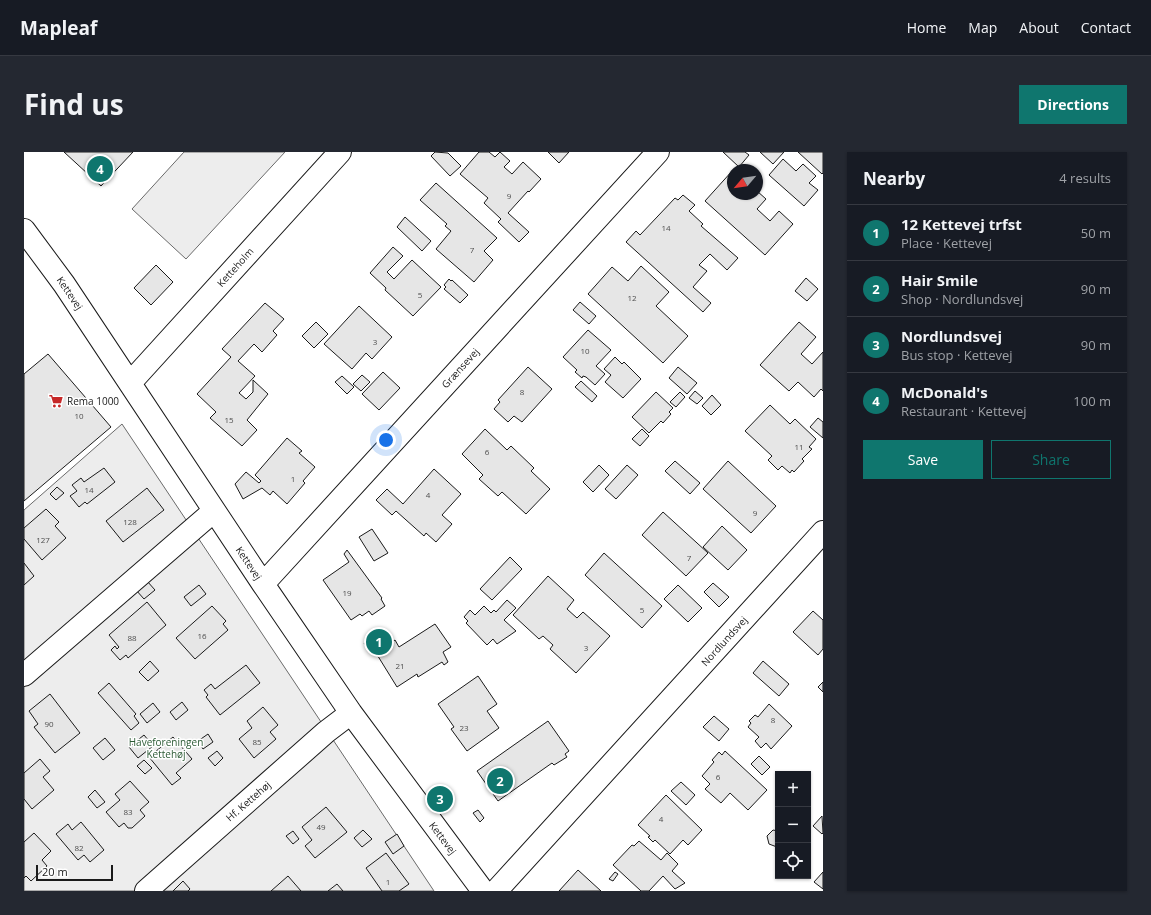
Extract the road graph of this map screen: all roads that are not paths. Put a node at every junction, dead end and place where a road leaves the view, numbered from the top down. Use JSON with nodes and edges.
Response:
{"nodes":[{"id":1,"x":340,"y":152,"type":"edge"},
{"id":2,"x":658,"y":152,"type":"edge"},
{"id":3,"x":24,"y":230,"type":"edge"},
{"id":4,"x":130,"y":383,"type":"junction"},
{"id":5,"x":214,"y":511,"type":"junction"},
{"id":6,"x":823,"y":532,"type":"edge"},
{"id":7,"x":262,"y":584,"type":"junction"},
{"id":8,"x":24,"y":675,"type":"edge"},
{"id":9,"x":351,"y":713,"type":"junction"},
{"id":10,"x":146,"y":891,"type":"edge"},
{"id":11,"x":482,"y":891,"type":"edge"},
{"id":12,"x":496,"y":891,"type":"edge"}],
"edges":[{"from":1,"to":4,"type":"street","name":"Ketteholm"},
{"from":2,"to":7,"type":"street","name":"Grænsevej"},
{"from":3,"to":4,"type":"street","name":"Kettevej"},
{"from":4,"to":5,"type":"street","name":"Kettevej"},
{"from":5,"to":7,"type":"street","name":"Kettevej"},
{"from":5,"to":8,"type":"street"},
{"from":6,"to":12,"type":"street","name":"Nordlundsvej"},
{"from":7,"to":9,"type":"street","name":"Kettevej"},
{"from":9,"to":10,"type":"street","name":"Hf. Kettehøj"},
{"from":9,"to":11,"type":"street","name":"Kettevej"}]}
